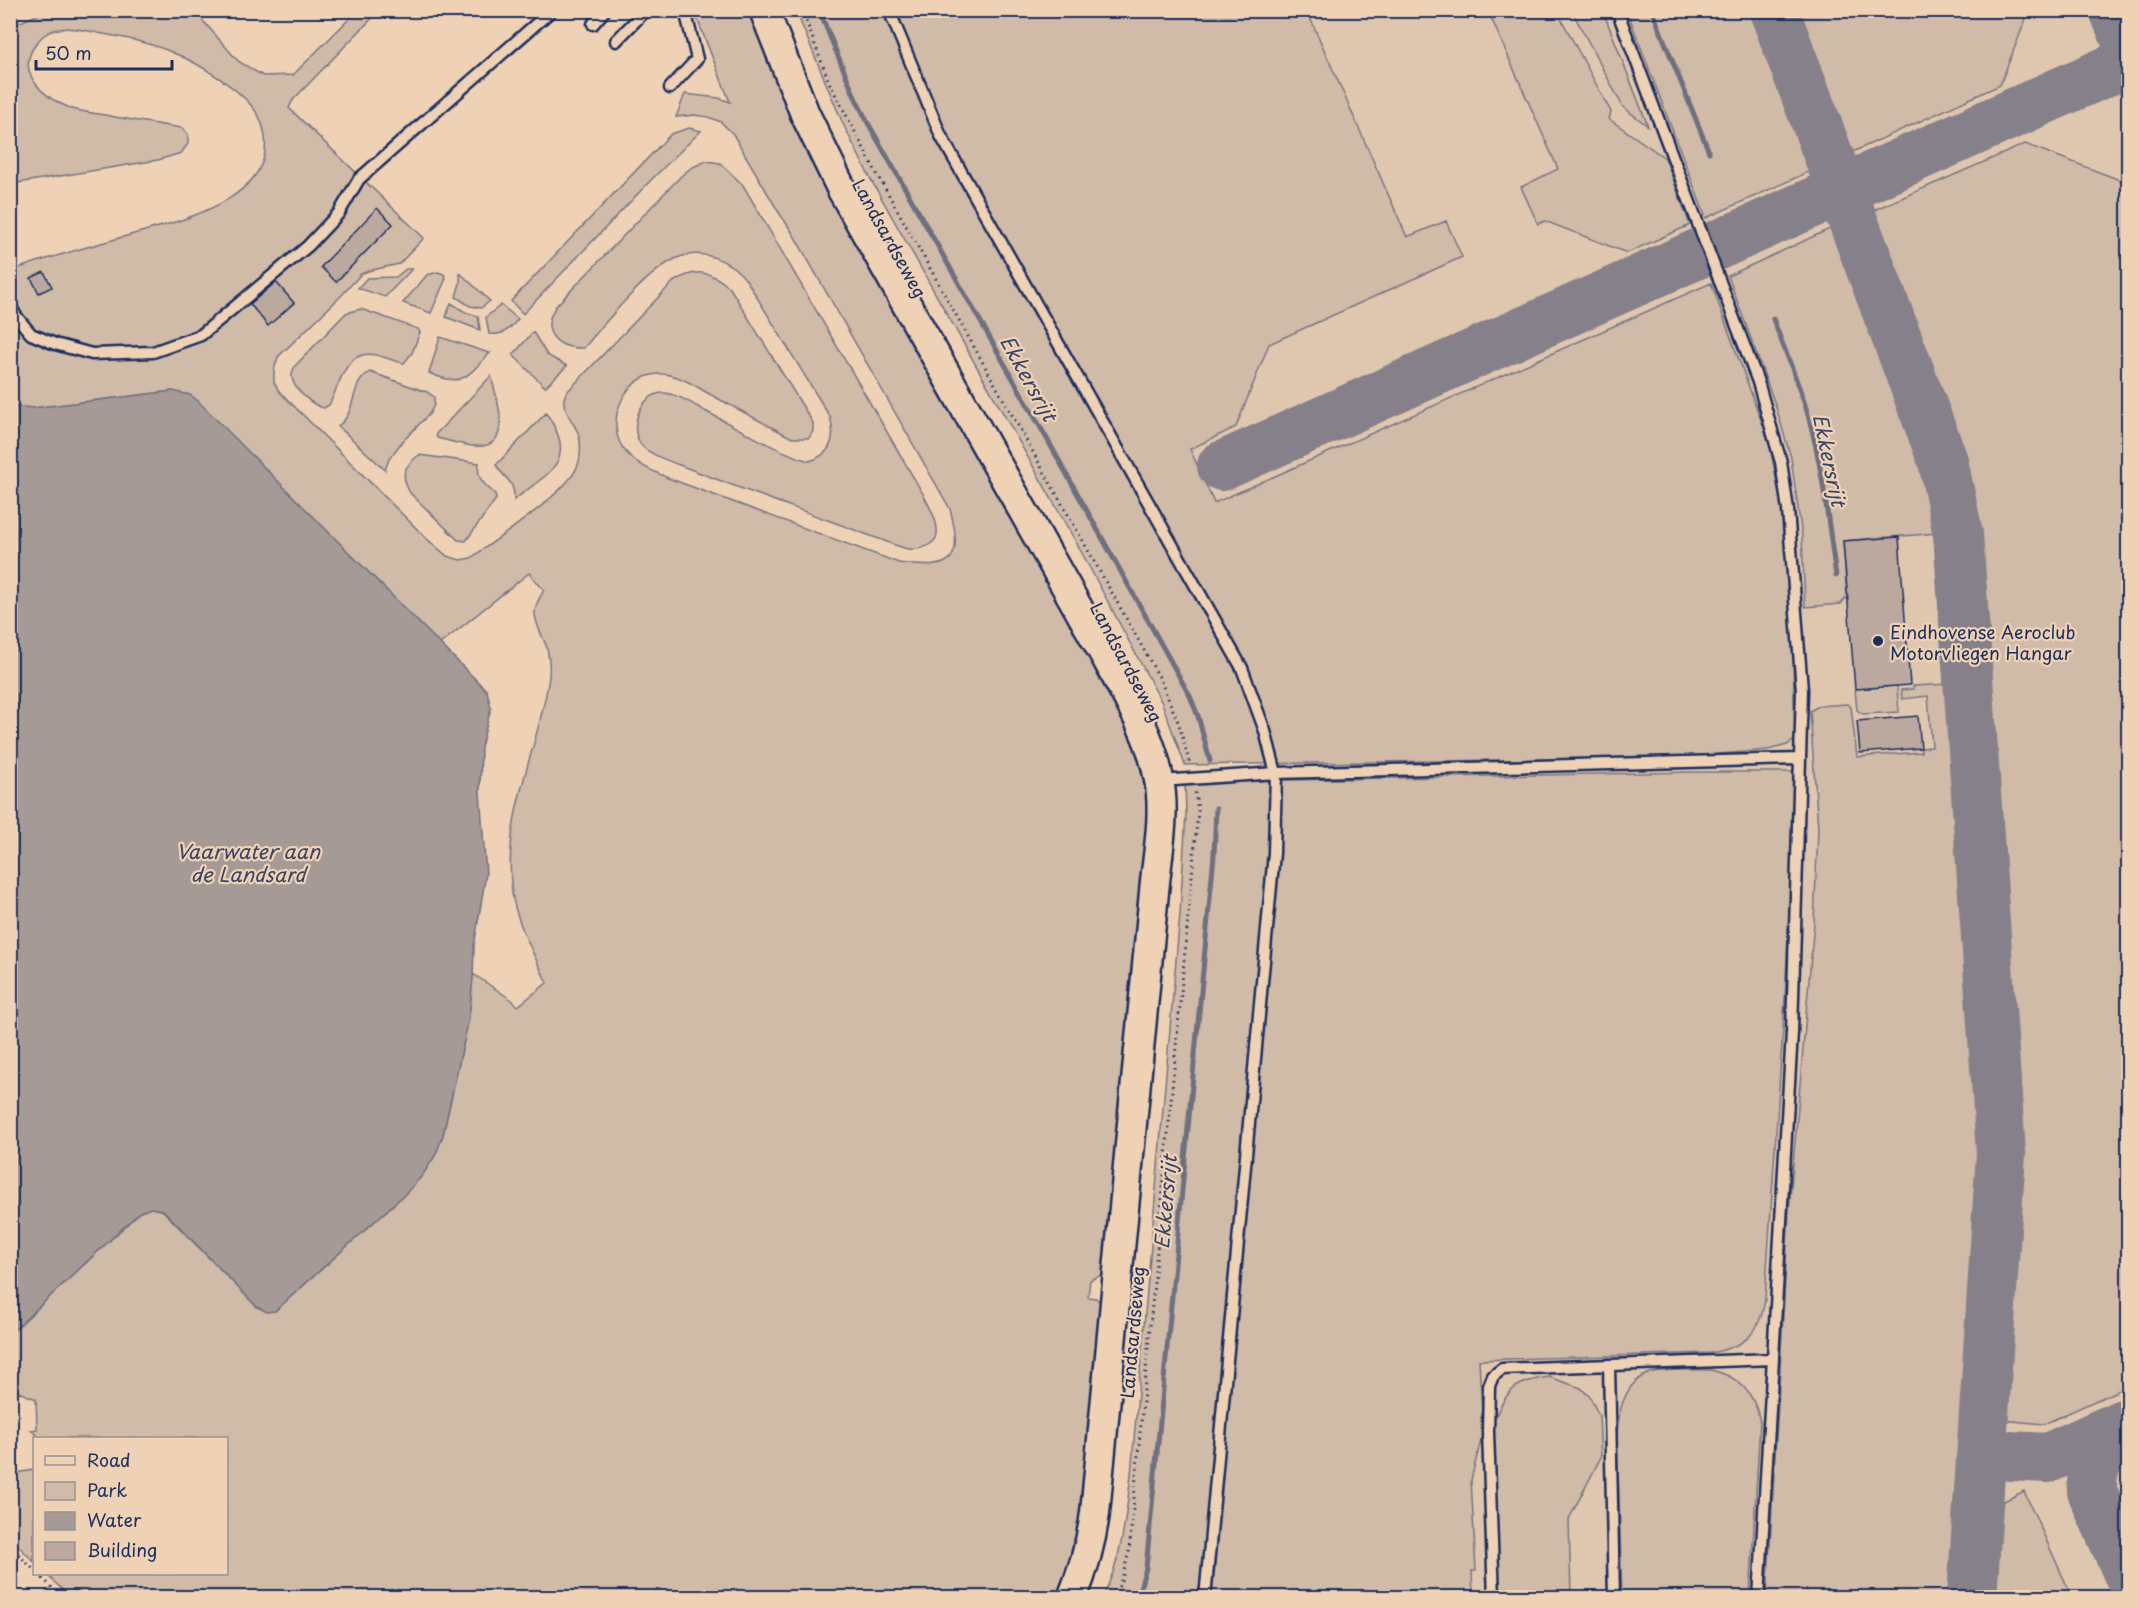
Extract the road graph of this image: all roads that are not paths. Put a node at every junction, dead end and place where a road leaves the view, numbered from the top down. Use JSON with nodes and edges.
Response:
{"nodes":[{"id":1,"x":552,"y":10,"type":"edge"},
{"id":2,"x":605,"y":10,"type":"edge"},
{"id":3,"x":646,"y":10,"type":"edge"},
{"id":4,"x":685,"y":10,"type":"edge"},
{"id":5,"x":764,"y":10,"type":"edge"},
{"id":6,"x":889,"y":10,"type":"edge"},
{"id":7,"x":1617,"y":10,"type":"edge"},
{"id":8,"x":593,"y":24,"type":"dead end"},
{"id":9,"x":616,"y":41,"type":"dead end"},
{"id":10,"x":670,"y":88,"type":"dead end"},
{"id":11,"x":10,"y":304,"type":"edge"},
{"id":12,"x":1800,"y":759,"type":"junction"},
{"id":13,"x":1276,"y":773,"type":"junction"},
{"id":14,"x":1160,"y":781,"type":"junction"},
{"id":15,"x":1773,"y":1359,"type":"junction"},
{"id":16,"x":1609,"y":1365,"type":"junction"},
{"id":17,"x":1072,"y":1598,"type":"edge"},
{"id":18,"x":1205,"y":1598,"type":"edge"},
{"id":19,"x":1494,"y":1598,"type":"edge"},
{"id":20,"x":1614,"y":1598,"type":"edge"},
{"id":21,"x":1759,"y":1598,"type":"edge"}],
"edges":[{"from":1,"to":11,"type":"lane"},
{"from":2,"to":8,"type":"lane"},
{"from":3,"to":9,"type":"lane"},
{"from":4,"to":10,"type":"lane"},
{"from":5,"to":14,"type":"street","name":"Landsardseweg"},
{"from":6,"to":13,"type":"lane"},
{"from":7,"to":12,"type":"lane"},
{"from":12,"to":13,"type":"lane"},
{"from":12,"to":15,"type":"lane"},
{"from":13,"to":14,"type":"lane"},
{"from":13,"to":18,"type":"lane"},
{"from":14,"to":17,"type":"street","name":"Landsardseweg"},
{"from":15,"to":16,"type":"lane"},
{"from":15,"to":21,"type":"lane"},
{"from":16,"to":19,"type":"lane"},
{"from":16,"to":20,"type":"lane"}]}
